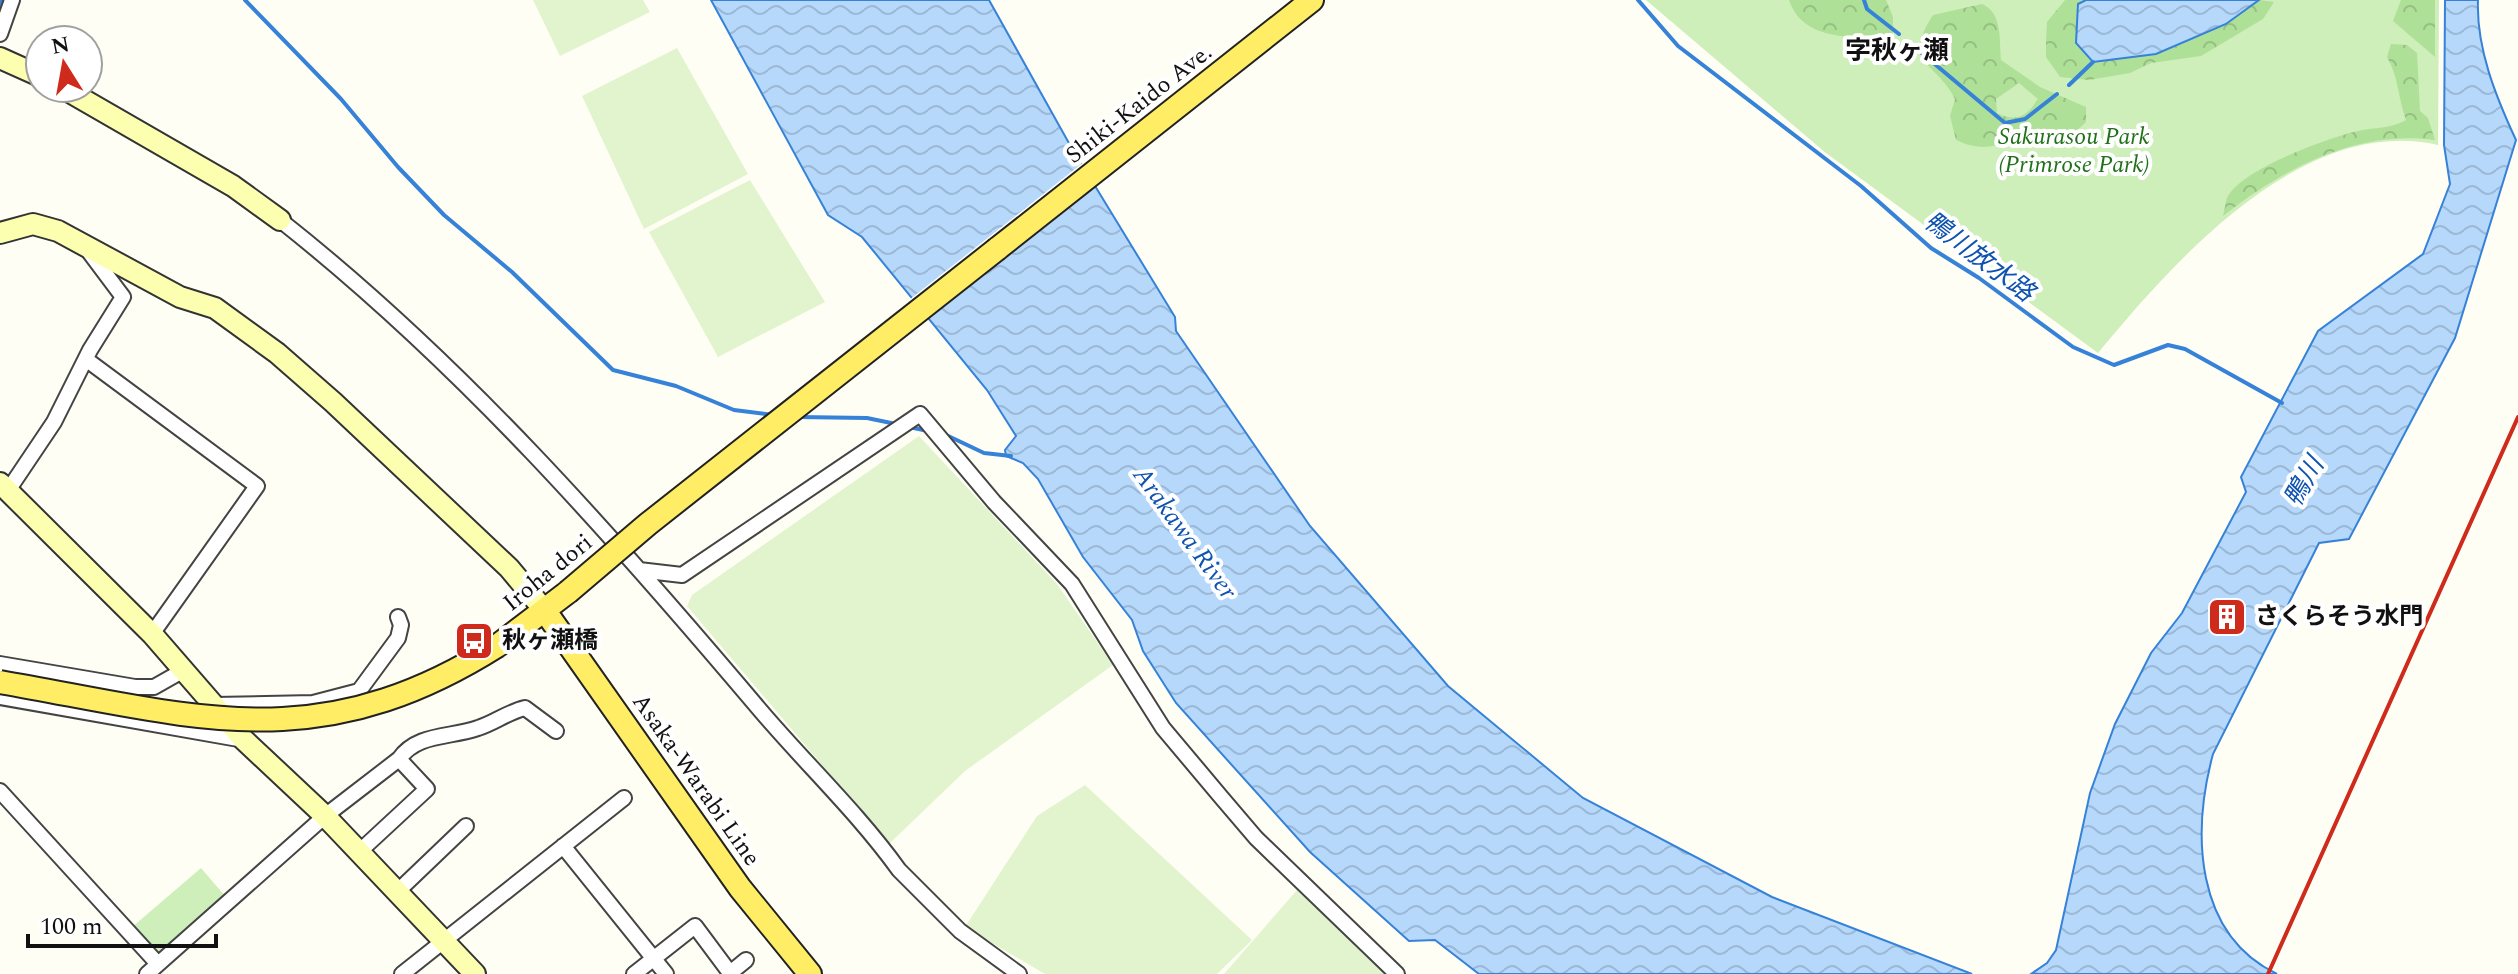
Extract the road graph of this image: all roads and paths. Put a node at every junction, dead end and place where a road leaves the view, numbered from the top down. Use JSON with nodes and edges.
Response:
{"nodes":[{"id":1,"x":12,"y":0,"type":"edge"},
{"id":2,"x":1312,"y":0,"type":"edge"},
{"id":3,"x":0,"y":34,"type":"edge"},
{"id":4,"x":0,"y":58,"type":"edge"},
{"id":5,"x":24,"y":69,"type":"edge"},
{"id":6,"x":91,"y":104,"type":"edge"},
{"id":7,"x":280,"y":220,"type":"joint"},
{"id":8,"x":0,"y":233,"type":"edge"},
{"id":9,"x":86,"y":247,"type":"junction"},
{"id":10,"x":997,"y":249,"type":"joint"},
{"id":11,"x":87,"y":360,"type":"junction"},
{"id":12,"x":3,"y":491,"type":"edge"},
{"id":13,"x":639,"y":570,"type":"junction"},
{"id":14,"x":545,"y":611,"type":"junction"},
{"id":15,"x":398,"y":617,"type":"dead end"},
{"id":16,"x":152,"y":634,"type":"junction"},
{"id":17,"x":0,"y":664,"type":"edge"},
{"id":18,"x":184,"y":670,"type":"junction"},
{"id":19,"x":0,"y":682,"type":"edge"},
{"id":20,"x":0,"y":697,"type":"edge"},
{"id":21,"x":214,"y":705,"type":"junction"},
{"id":22,"x":556,"y":731,"type":"dead end"},
{"id":23,"x":244,"y":740,"type":"junction"},
{"id":24,"x":399,"y":759,"type":"junction"},
{"id":25,"x":0,"y":791,"type":"edge"},
{"id":26,"x":624,"y":798,"type":"dead end"},
{"id":27,"x":325,"y":816,"type":"junction"},
{"id":28,"x":466,"y":826,"type":"dead end"},
{"id":29,"x":563,"y":846,"type":"junction"},
{"id":30,"x":359,"y":852,"type":"junction"},
{"id":31,"x":397,"y":892,"type":"junction"},
{"id":32,"x":444,"y":940,"type":"junction"},
{"id":33,"x":653,"y":958,"type":"junction"},
{"id":34,"x":746,"y":960,"type":"dead end"},
{"id":35,"x":152,"y":969,"type":"edge"},
{"id":36,"x":402,"y":974,"type":"edge"},
{"id":37,"x":475,"y":974,"type":"edge"},
{"id":38,"x":634,"y":974,"type":"edge"},
{"id":39,"x":666,"y":974,"type":"edge"},
{"id":40,"x":729,"y":974,"type":"edge"},
{"id":41,"x":810,"y":974,"type":"edge"},
{"id":42,"x":1019,"y":974,"type":"edge"},
{"id":43,"x":1397,"y":974,"type":"edge"}],
"edges":[{"from":1,"to":3,"type":"street"},
{"from":2,"to":10,"type":"main road","name":"Shiki-Kaido Ave."},
{"from":4,"to":5,"type":"street"},
{"from":6,"to":7,"type":"street"},
{"from":7,"to":13,"type":"street"},
{"from":8,"to":9,"type":"street"},
{"from":9,"to":11,"type":"street"},
{"from":9,"to":14,"type":"street"},
{"from":10,"to":14,"type":"main road","name":"Iroha dori","bridge":true},
{"from":11,"to":12,"type":"street"},
{"from":11,"to":16,"type":"street"},
{"from":12,"to":16,"type":"street"},
{"from":13,"to":42,"type":"street"},
{"from":13,"to":43,"type":"street"},
{"from":14,"to":19,"type":"main road","name":"Iroha dori","bridge":true},
{"from":14,"to":41,"type":"main road","name":"Asaka-Warabi Line"},
{"from":15,"to":21,"type":"street"},
{"from":16,"to":18,"type":"street"},
{"from":17,"to":18,"type":"street"},
{"from":18,"to":21,"type":"street"},
{"from":20,"to":23,"type":"street"},
{"from":21,"to":23,"type":"street"},
{"from":22,"to":24,"type":"street"},
{"from":23,"to":27,"type":"street"},
{"from":24,"to":27,"type":"street"},
{"from":24,"to":30,"type":"street"},
{"from":25,"to":35,"type":"street"},
{"from":26,"to":29,"type":"street"},
{"from":27,"to":30,"type":"street"},
{"from":27,"to":35,"type":"street"},
{"from":28,"to":31,"type":"street"},
{"from":29,"to":32,"type":"street"},
{"from":29,"to":33,"type":"street"},
{"from":30,"to":31,"type":"street"},
{"from":31,"to":32,"type":"street"},
{"from":32,"to":36,"type":"street"},
{"from":32,"to":37,"type":"street"},
{"from":33,"to":38,"type":"street"},
{"from":33,"to":39,"type":"street"},
{"from":33,"to":40,"type":"street"},
{"from":34,"to":40,"type":"street"}]}
